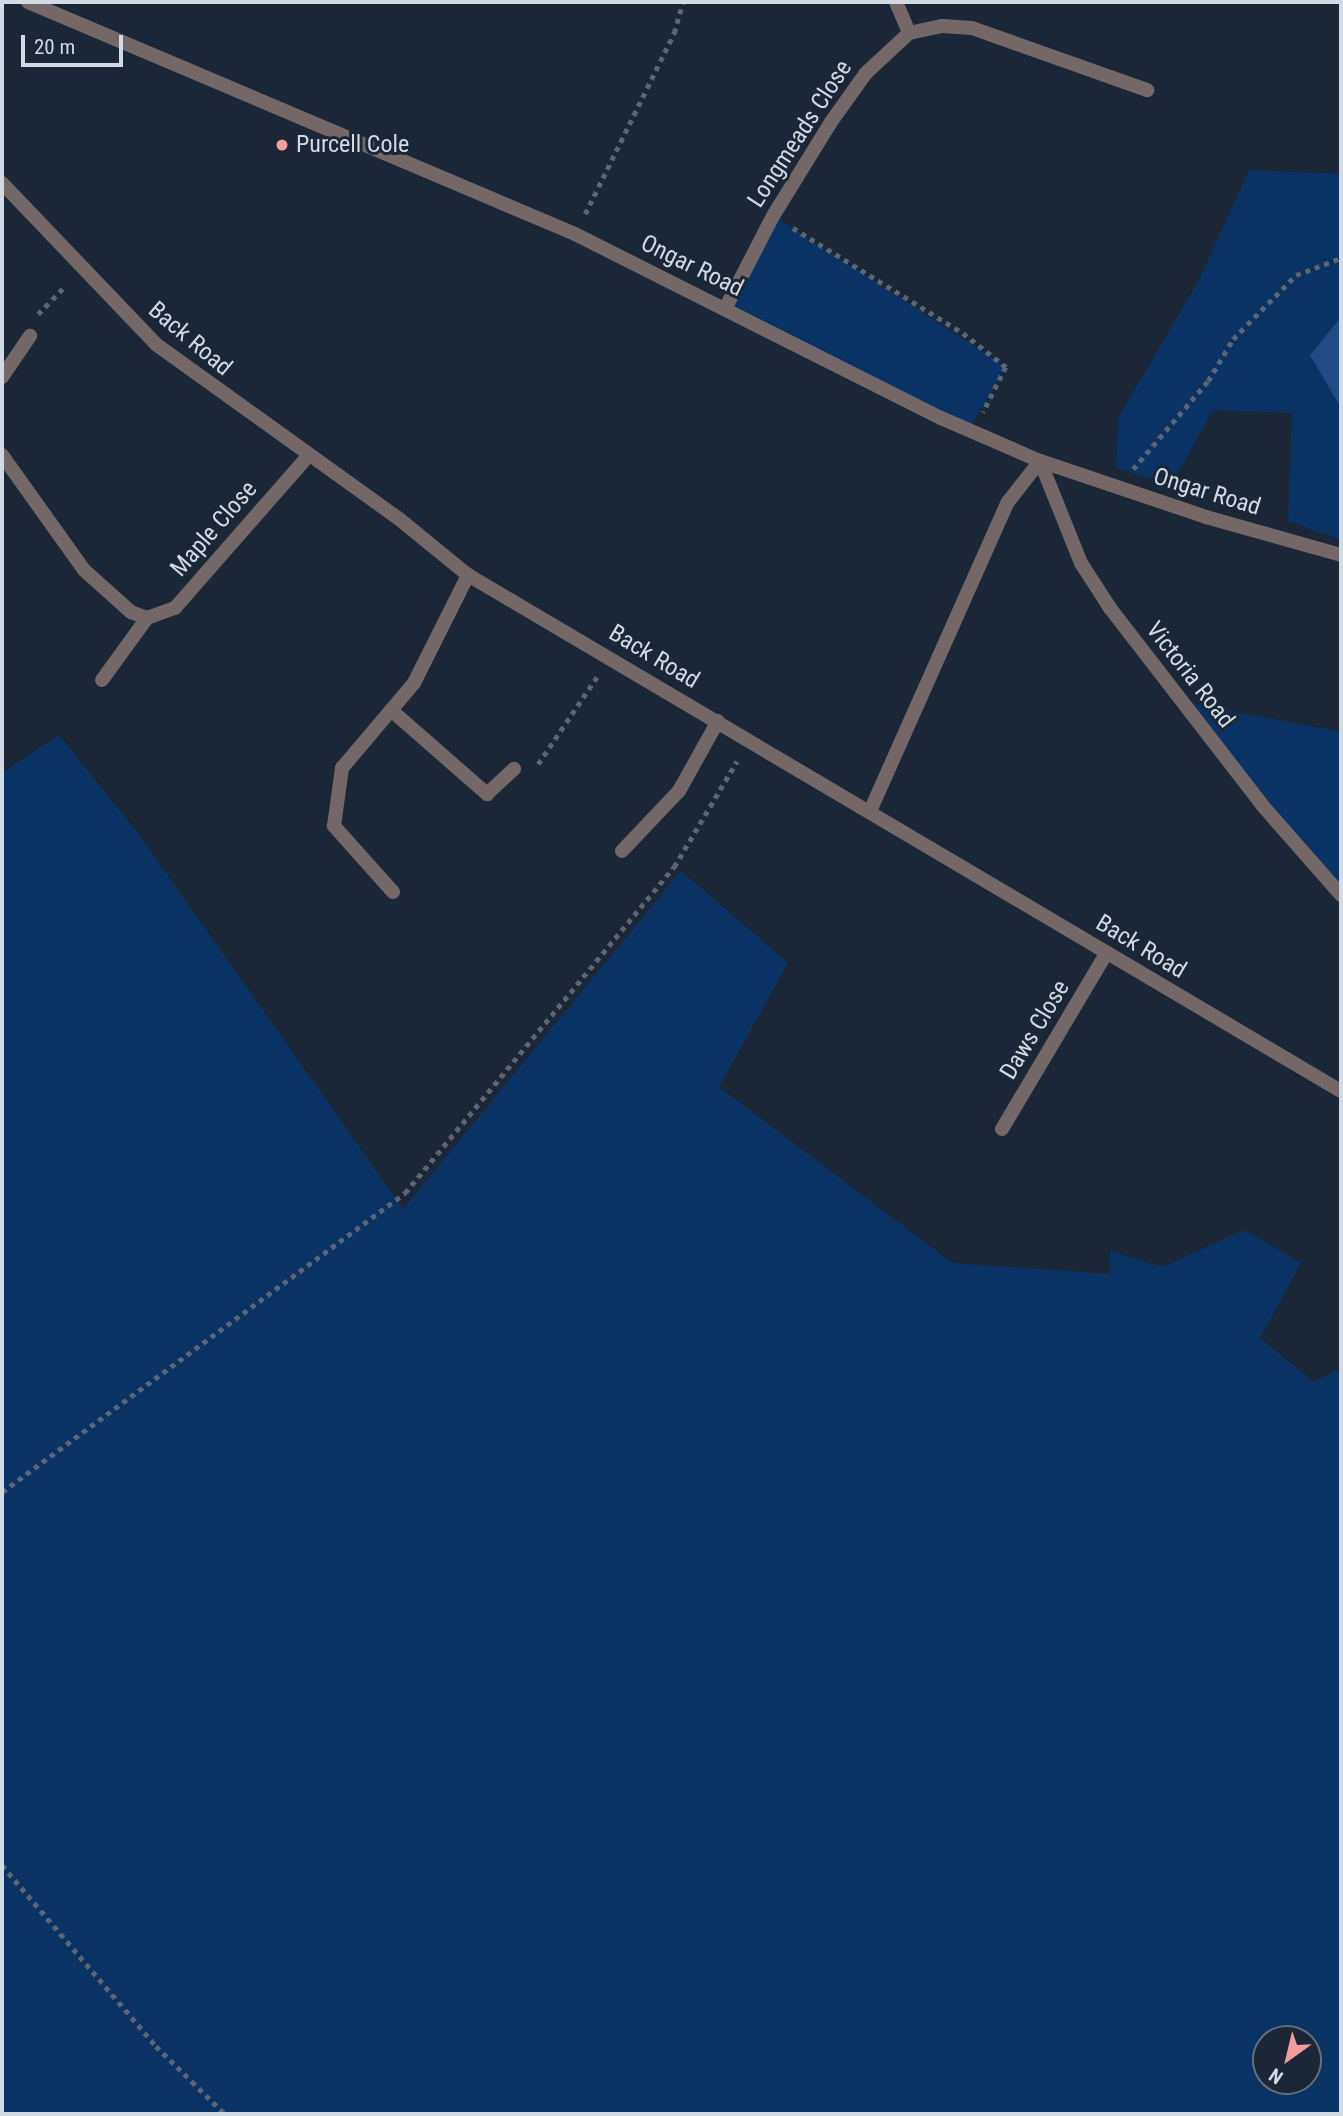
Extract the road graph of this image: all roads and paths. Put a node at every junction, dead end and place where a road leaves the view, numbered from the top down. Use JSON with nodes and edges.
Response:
{"nodes":[{"id":1,"x":28,"y":2,"type":"edge"},
{"id":2,"x":683,"y":2,"type":"edge"},
{"id":3,"x":896,"y":2,"type":"edge"},
{"id":4,"x":909,"y":33,"type":"junction"},
{"id":5,"x":1147,"y":90,"type":"dead end"},
{"id":6,"x":2,"y":183,"type":"edge"},
{"id":7,"x":773,"y":216,"type":"junction"},
{"id":8,"x":575,"y":234,"type":"junction"},
{"id":9,"x":1341,"y":258,"type":"edge"},
{"id":10,"x":82,"y":269,"type":"junction"},
{"id":11,"x":726,"y":307,"type":"junction"},
{"id":12,"x":30,"y":336,"type":"joint"},
{"id":13,"x":2,"y":377,"type":"edge"},
{"id":14,"x":973,"y":433,"type":"junction"},
{"id":15,"x":2,"y":455,"type":"edge"},
{"id":16,"x":307,"y":457,"type":"junction"},
{"id":17,"x":1040,"y":461,"type":"junction"},
{"id":18,"x":1115,"y":487,"type":"junction"},
{"id":19,"x":1341,"y":555,"type":"edge"},
{"id":20,"x":468,"y":575,"type":"junction"},
{"id":21,"x":147,"y":618,"type":"junction"},
{"id":22,"x":609,"y":655,"type":"junction"},
{"id":23,"x":102,"y":680,"type":"dead end"},
{"id":24,"x":391,"y":710,"type":"junction"},
{"id":25,"x":718,"y":721,"type":"junction"},
{"id":26,"x":750,"y":739,"type":"junction"},
{"id":27,"x":514,"y":769,"type":"joint"},
{"id":28,"x":871,"y":809,"type":"junction"},
{"id":29,"x":622,"y":851,"type":"dead end"},
{"id":30,"x":393,"y":892,"type":"dead end"},
{"id":31,"x":1341,"y":895,"type":"edge"},
{"id":32,"x":1106,"y":954,"type":"junction"},
{"id":33,"x":1341,"y":1091,"type":"edge"},
{"id":34,"x":1002,"y":1129,"type":"dead end"},
{"id":35,"x":2,"y":1492,"type":"edge"},
{"id":36,"x":2,"y":1865,"type":"edge"},
{"id":37,"x":225,"y":2114,"type":"edge"}],
"edges":[{"from":1,"to":8,"type":"street","name":"Ongar Road"},
{"from":2,"to":8,"type":"path"},
{"from":3,"to":4,"type":"street"},
{"from":4,"to":5,"type":"street"},
{"from":4,"to":7,"type":"street","name":"Longmeads Close"},
{"from":6,"to":10,"type":"street","name":"Back Road"},
{"from":7,"to":11,"type":"street","name":"Longmeads Close"},
{"from":7,"to":14,"type":"path"},
{"from":8,"to":11,"type":"street","name":"Ongar Road"},
{"from":9,"to":18,"type":"path"},
{"from":10,"to":12,"type":"path"},
{"from":10,"to":16,"type":"street","name":"Back Road"},
{"from":11,"to":14,"type":"street","name":"Ongar Road"},
{"from":12,"to":13,"type":"street"},
{"from":14,"to":17,"type":"street","name":"Ongar Road"},
{"from":15,"to":21,"type":"street"},
{"from":16,"to":20,"type":"street","name":"Back Road"},
{"from":16,"to":21,"type":"street","name":"Maple Close"},
{"from":17,"to":18,"type":"street","name":"Ongar Road"},
{"from":17,"to":28,"type":"street"},
{"from":17,"to":31,"type":"street","name":"Victoria Road"},
{"from":18,"to":19,"type":"street","name":"Ongar Road"},
{"from":20,"to":22,"type":"street","name":"Back Road"},
{"from":20,"to":24,"type":"street"},
{"from":21,"to":23,"type":"street"},
{"from":22,"to":25,"type":"street","name":"Back Road"},
{"from":22,"to":27,"type":"path"},
{"from":24,"to":27,"type":"street"},
{"from":24,"to":30,"type":"street"},
{"from":25,"to":26,"type":"street","name":"Back Road"},
{"from":25,"to":29,"type":"street"},
{"from":26,"to":28,"type":"street","name":"Back Road"},
{"from":26,"to":35,"type":"path"},
{"from":28,"to":32,"type":"street","name":"Back Road"},
{"from":32,"to":33,"type":"street","name":"Back Road"},
{"from":32,"to":34,"type":"street","name":"Daws Close"},
{"from":36,"to":37,"type":"path"}]}
